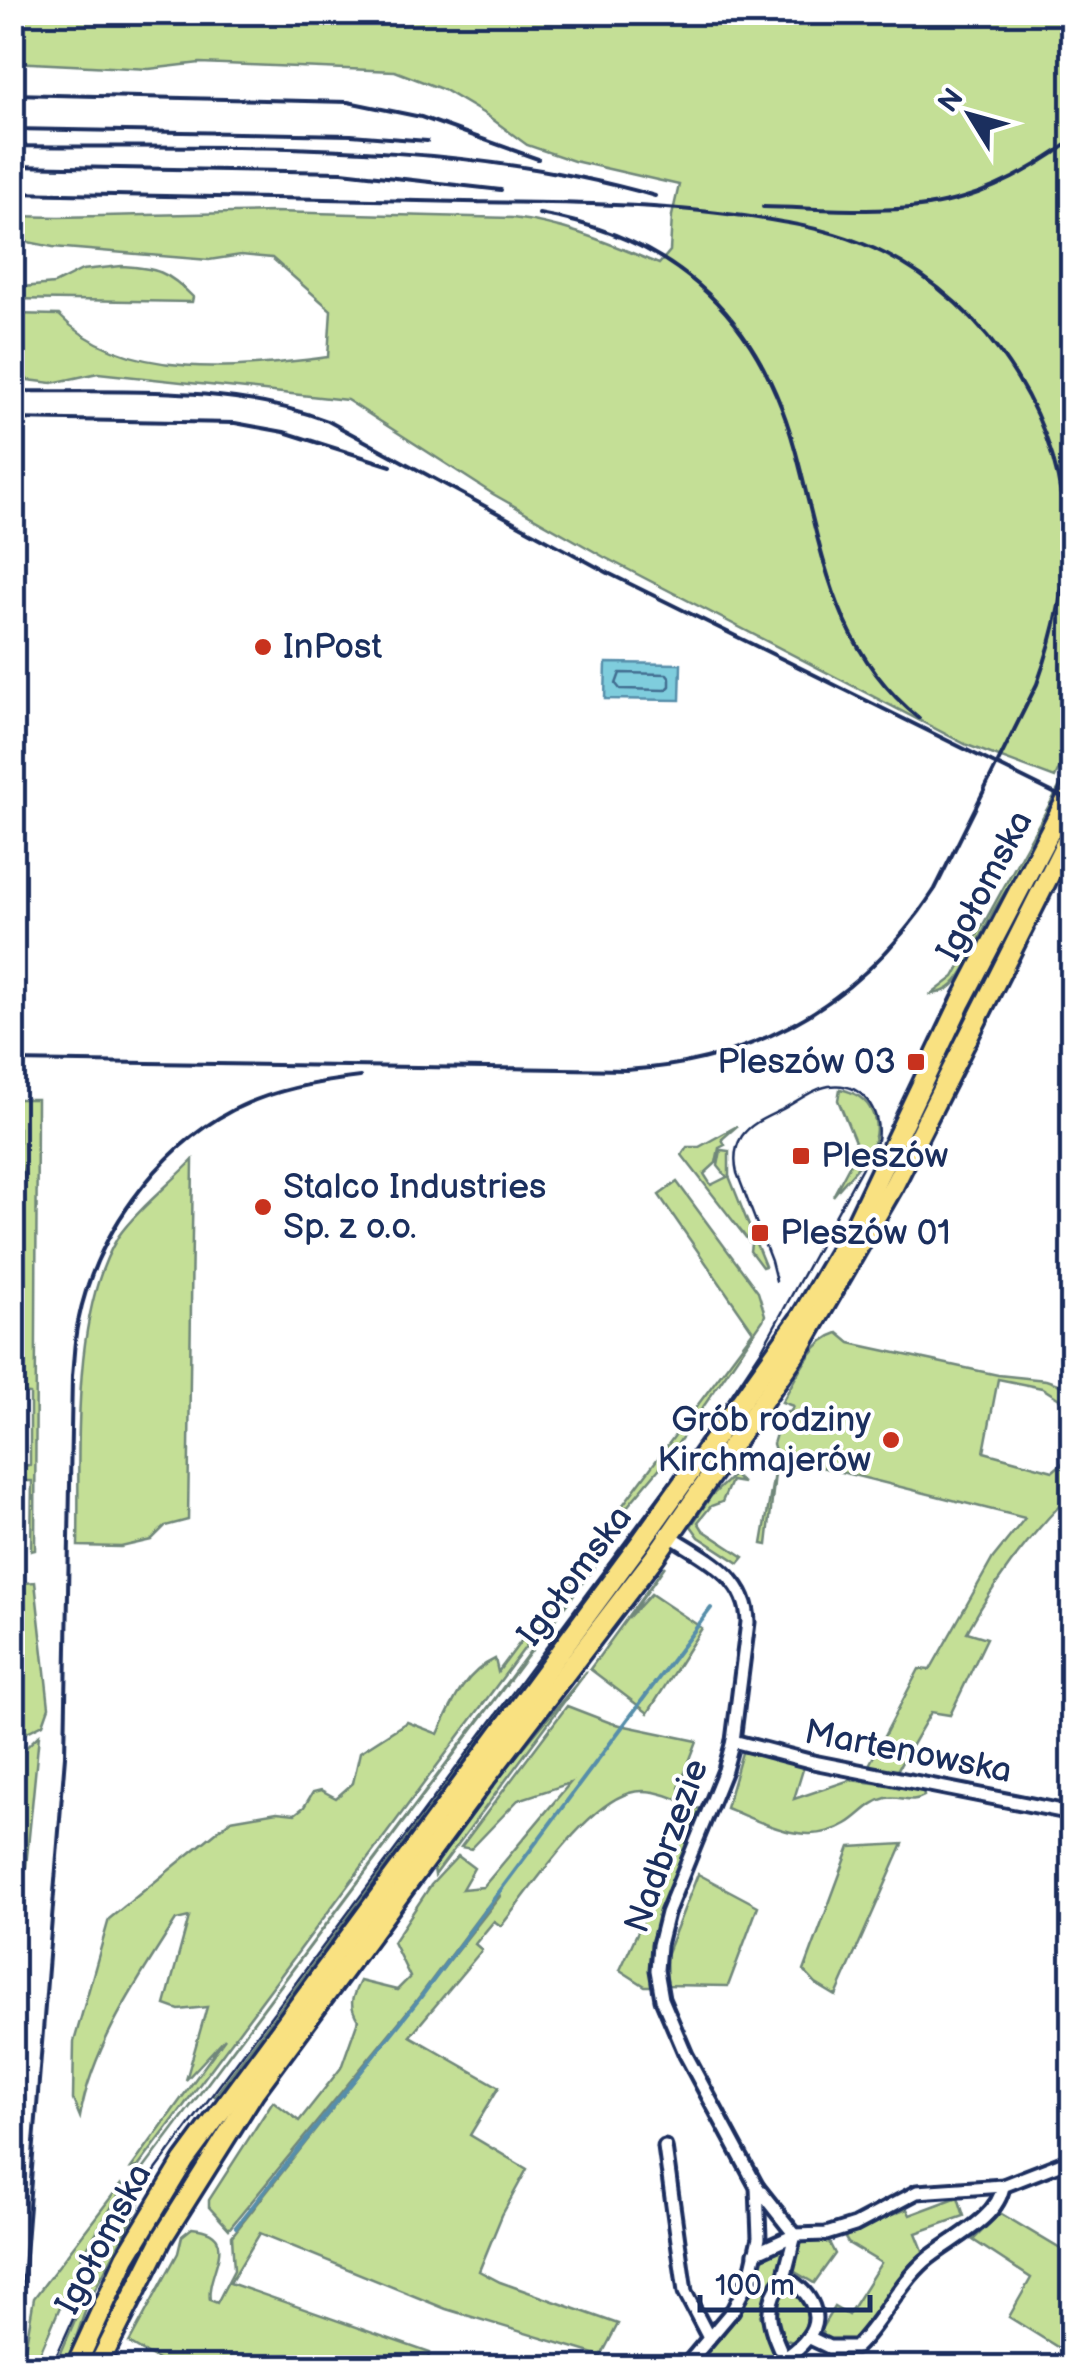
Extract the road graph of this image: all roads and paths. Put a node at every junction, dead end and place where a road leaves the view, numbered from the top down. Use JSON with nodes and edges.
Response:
{"nodes":[{"id":1,"x":1072,"y":790,"type":"edge"},
{"id":2,"x":1072,"y":830,"type":"edge"},
{"id":3,"x":654,"y":1524,"type":"junction"},
{"id":4,"x":670,"y":1536,"type":"junction"},
{"id":5,"x":733,"y":1741,"type":"junction"},
{"id":6,"x":1072,"y":1812,"type":"edge"},
{"id":7,"x":665,"y":2147,"type":"dead end"},
{"id":8,"x":1072,"y":2160,"type":"edge"},
{"id":9,"x":756,"y":2186,"type":"junction"},
{"id":10,"x":1002,"y":2186,"type":"junction"},
{"id":11,"x":795,"y":2234,"type":"junction"},
{"id":12,"x":756,"y":2253,"type":"junction"},
{"id":13,"x":784,"y":2278,"type":"junction"},
{"id":14,"x":808,"y":2337,"type":"junction"},
{"id":15,"x":709,"y":2338,"type":"junction"},
{"id":16,"x":786,"y":2363,"type":"edge"},
{"id":17,"x":75,"y":2368,"type":"edge"},
{"id":18,"x":97,"y":2368,"type":"edge"},
{"id":19,"x":684,"y":2368,"type":"edge"},
{"id":20,"x":770,"y":2368,"type":"edge"}],
"edges":[{"from":1,"to":3,"type":"main road","name":"Igołomska"},
{"from":2,"to":4,"type":"main road","name":"Igołomska"},
{"from":3,"to":4,"type":"street","name":"Nadbrzezie"},
{"from":3,"to":17,"type":"main road","name":"Igołomska"},
{"from":4,"to":5,"type":"street","name":"Nadbrzezie"},
{"from":4,"to":18,"type":"main road","name":"Igołomska"},
{"from":5,"to":6,"type":"street","name":"Martenowska"},
{"from":5,"to":9,"type":"street","name":"Nadbrzezie"},
{"from":7,"to":15,"type":"street"},
{"from":8,"to":10,"type":"street"},
{"from":9,"to":11,"type":"street"},
{"from":9,"to":12,"type":"street","name":"Nadbrzezie"},
{"from":10,"to":11,"type":"street"},
{"from":10,"to":14,"type":"street"},
{"from":11,"to":12,"type":"street"},
{"from":11,"to":13,"type":"street"},
{"from":12,"to":15,"type":"street","name":"Nadbrzezie"},
{"from":13,"to":14,"type":"street"},
{"from":13,"to":16,"type":"street"},
{"from":14,"to":16,"type":"street"},
{"from":15,"to":19,"type":"street","name":"Nadbrzezie"},
{"from":16,"to":20,"type":"street"}]}
